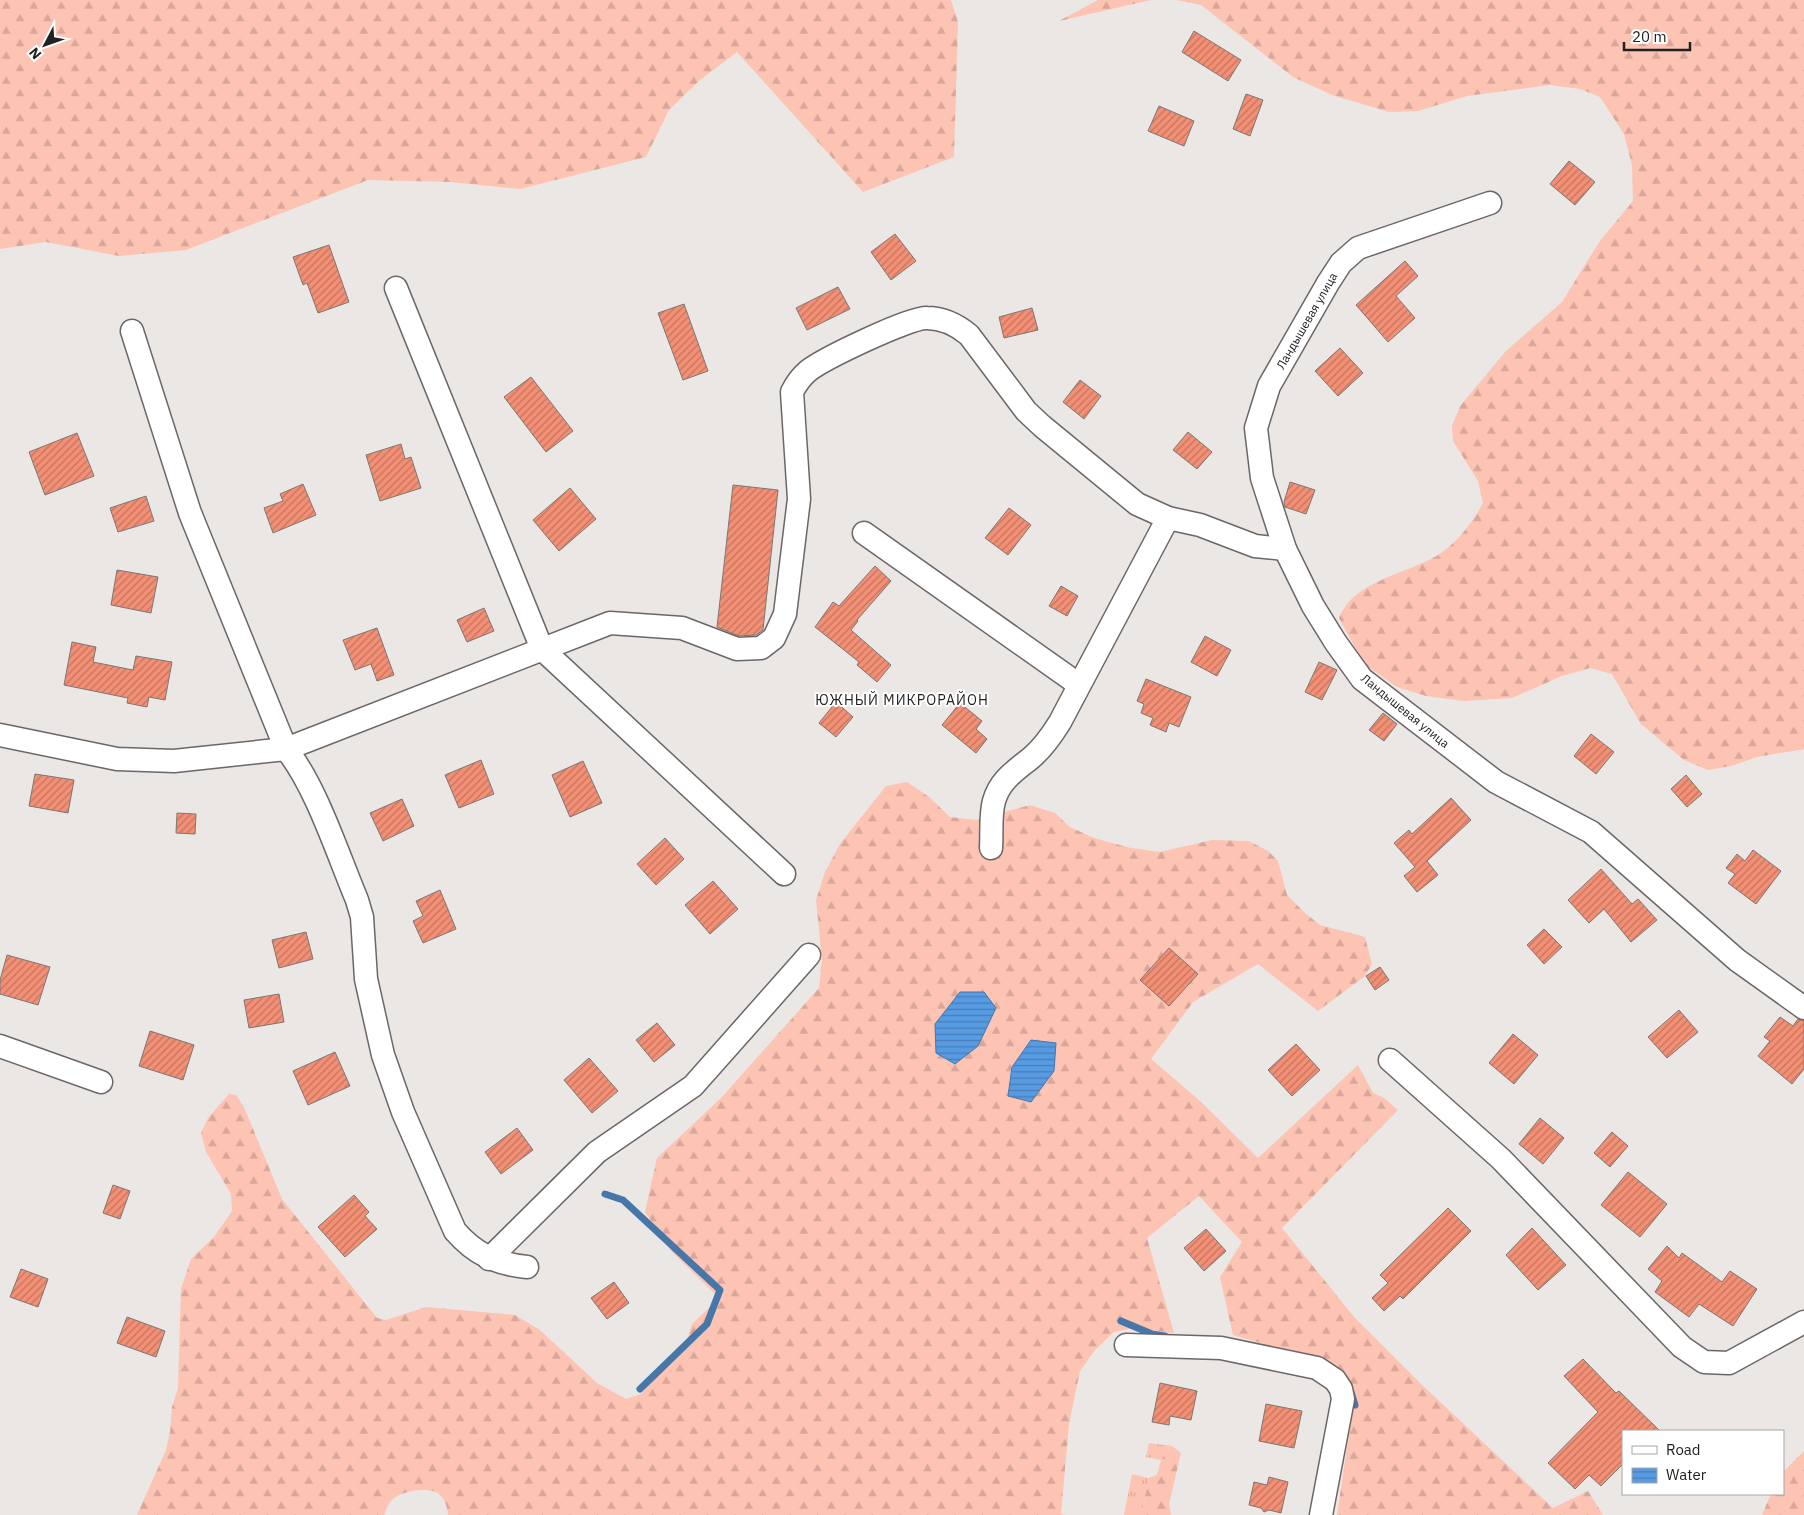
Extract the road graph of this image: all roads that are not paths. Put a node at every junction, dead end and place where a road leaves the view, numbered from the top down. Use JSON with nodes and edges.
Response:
{"nodes":[{"id":1,"x":1490,"y":203,"type":"dead end"},
{"id":2,"x":396,"y":288,"type":"dead end"},
{"id":3,"x":132,"y":331,"type":"dead end"},
{"id":4,"x":1168,"y":518,"type":"junction"},
{"id":5,"x":864,"y":533,"type":"dead end"},
{"id":6,"x":1285,"y":550,"type":"junction"},
{"id":7,"x":542,"y":649,"type":"junction"},
{"id":8,"x":1078,"y":684,"type":"junction"},
{"id":9,"x":0,"y":736,"type":"edge"},
{"id":10,"x":286,"y":749,"type":"junction"},
{"id":11,"x":991,"y":848,"type":"dead end"},
{"id":12,"x":784,"y":874,"type":"dead end"},
{"id":13,"x":809,"y":955,"type":"dead end"},
{"id":14,"x":1804,"y":1008,"type":"edge"},
{"id":15,"x":0,"y":1046,"type":"edge"},
{"id":16,"x":1390,"y":1060,"type":"dead end"},
{"id":17,"x":101,"y":1082,"type":"dead end"},
{"id":18,"x":489,"y":1259,"type":"junction"},
{"id":19,"x":526,"y":1267,"type":"dead end"},
{"id":20,"x":1804,"y":1322,"type":"edge"},
{"id":21,"x":1126,"y":1344,"type":"dead end"},
{"id":22,"x":1321,"y":1515,"type":"edge"}],
"edges":[{"from":1,"to":6,"type":"street","name":"Ландышевая улица"},
{"from":2,"to":7,"type":"street"},
{"from":3,"to":10,"type":"street"},
{"from":4,"to":6,"type":"street"},
{"from":4,"to":7,"type":"street"},
{"from":4,"to":8,"type":"street"},
{"from":5,"to":8,"type":"street"},
{"from":6,"to":14,"type":"street","name":"Ландышевая улица"},
{"from":7,"to":10,"type":"street"},
{"from":7,"to":12,"type":"street"},
{"from":8,"to":11,"type":"street"},
{"from":9,"to":10,"type":"street"},
{"from":10,"to":18,"type":"street"},
{"from":13,"to":18,"type":"street"},
{"from":15,"to":17,"type":"street"},
{"from":16,"to":20,"type":"street"},
{"from":18,"to":19,"type":"street"},
{"from":21,"to":22,"type":"street"}]}
